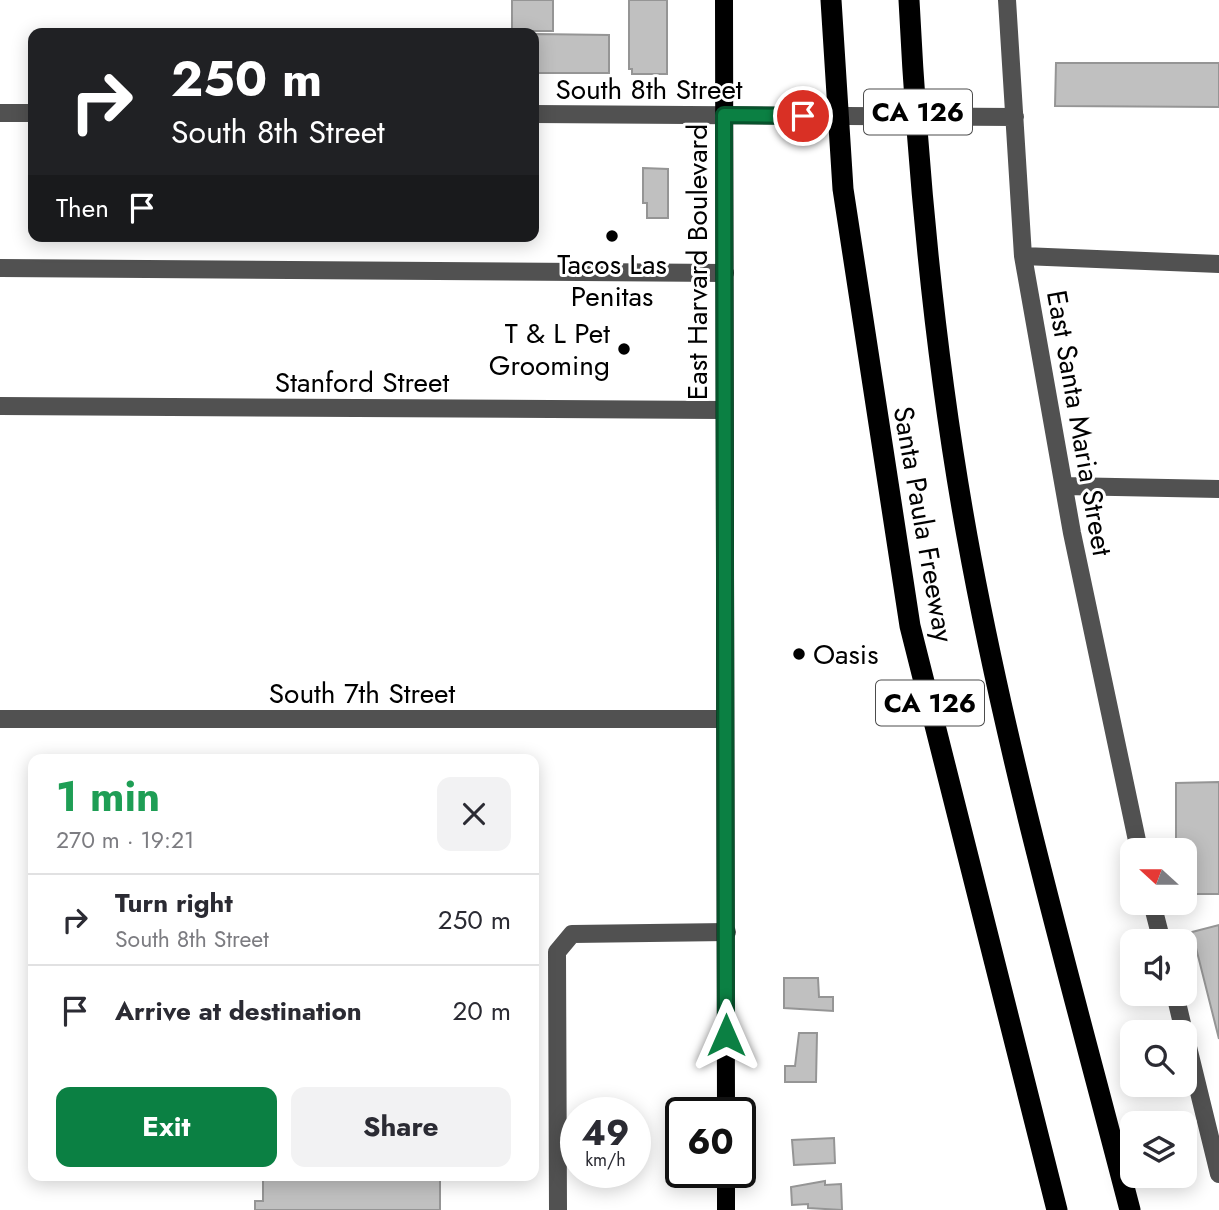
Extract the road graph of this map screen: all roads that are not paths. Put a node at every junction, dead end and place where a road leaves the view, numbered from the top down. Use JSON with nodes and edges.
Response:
{"nodes":[{"id":1,"x":724,"y":0,"type":"edge"},
{"id":2,"x":831,"y":0,"type":"edge"},
{"id":3,"x":909,"y":0,"type":"edge"},
{"id":4,"x":1007,"y":0,"type":"edge"},
{"id":5,"x":0,"y":113,"type":"edge"},
{"id":6,"x":28,"y":113,"type":"edge"},
{"id":7,"x":539,"y":114,"type":"edge"},
{"id":8,"x":724,"y":115,"type":"junction"},
{"id":9,"x":1015,"y":117,"type":"junction"},
{"id":10,"x":1023,"y":256,"type":"junction"},
{"id":11,"x":1219,"y":264,"type":"edge"},
{"id":12,"x":0,"y":268,"type":"edge"},
{"id":13,"x":725,"y":273,"type":"junction"},
{"id":14,"x":0,"y":407,"type":"edge"},
{"id":15,"x":723,"y":410,"type":"junction"},
{"id":16,"x":1064,"y":486,"type":"junction"},
{"id":17,"x":1219,"y":489,"type":"edge"},
{"id":18,"x":0,"y":719,"type":"edge"},
{"id":19,"x":724,"y":719,"type":"junction"},
{"id":20,"x":1136,"y":838,"type":"edge"},
{"id":21,"x":726,"y":932,"type":"junction"},
{"id":22,"x":1197,"y":1086,"type":"edge"},
{"id":23,"x":726,"y":1097,"type":"edge"},
{"id":24,"x":1219,"y":1174,"type":"edge"},
{"id":25,"x":726,"y":1188,"type":"edge"},
{"id":26,"x":558,"y":1210,"type":"edge"},
{"id":27,"x":726,"y":1210,"type":"edge"},
{"id":28,"x":1057,"y":1210,"type":"edge"},
{"id":29,"x":1130,"y":1210,"type":"edge"}],
"edges":[{"from":1,"to":8,"type":"main road","name":"East Harvard Boulevard"},
{"from":2,"to":28,"type":"highway","name":"Santa Paula Freeway","number":"CA 126"},
{"from":3,"to":29,"type":"highway","name":"Santa Paula Freeway","number":"CA 126"},
{"from":4,"to":9,"type":"street","name":"East Santa Maria Street"},
{"from":5,"to":6,"type":"street"},
{"from":7,"to":8,"type":"street","name":"South 8th Street"},
{"from":8,"to":9,"type":"street","name":"South 8th Street"},
{"from":8,"to":13,"type":"main road","name":"East Harvard Boulevard"},
{"from":9,"to":10,"type":"street","name":"East Santa Maria Street"},
{"from":10,"to":11,"type":"street"},
{"from":10,"to":16,"type":"street","name":"East Santa Maria Street"},
{"from":12,"to":13,"type":"street"},
{"from":13,"to":15,"type":"main road","name":"East Harvard Boulevard"},
{"from":14,"to":15,"type":"street","name":"Stanford Street"},
{"from":15,"to":19,"type":"main road","name":"East Harvard Boulevard"},
{"from":16,"to":17,"type":"street"},
{"from":16,"to":20,"type":"street","name":"East Santa Maria Street"},
{"from":18,"to":19,"type":"street","name":"South 7th Street"},
{"from":19,"to":21,"type":"main road","name":"East Harvard Boulevard"},
{"from":21,"to":23,"type":"main road","name":"East Harvard Boulevard"},
{"from":21,"to":26,"type":"street"},
{"from":22,"to":24,"type":"street"},
{"from":25,"to":27,"type":"main road"}]}
